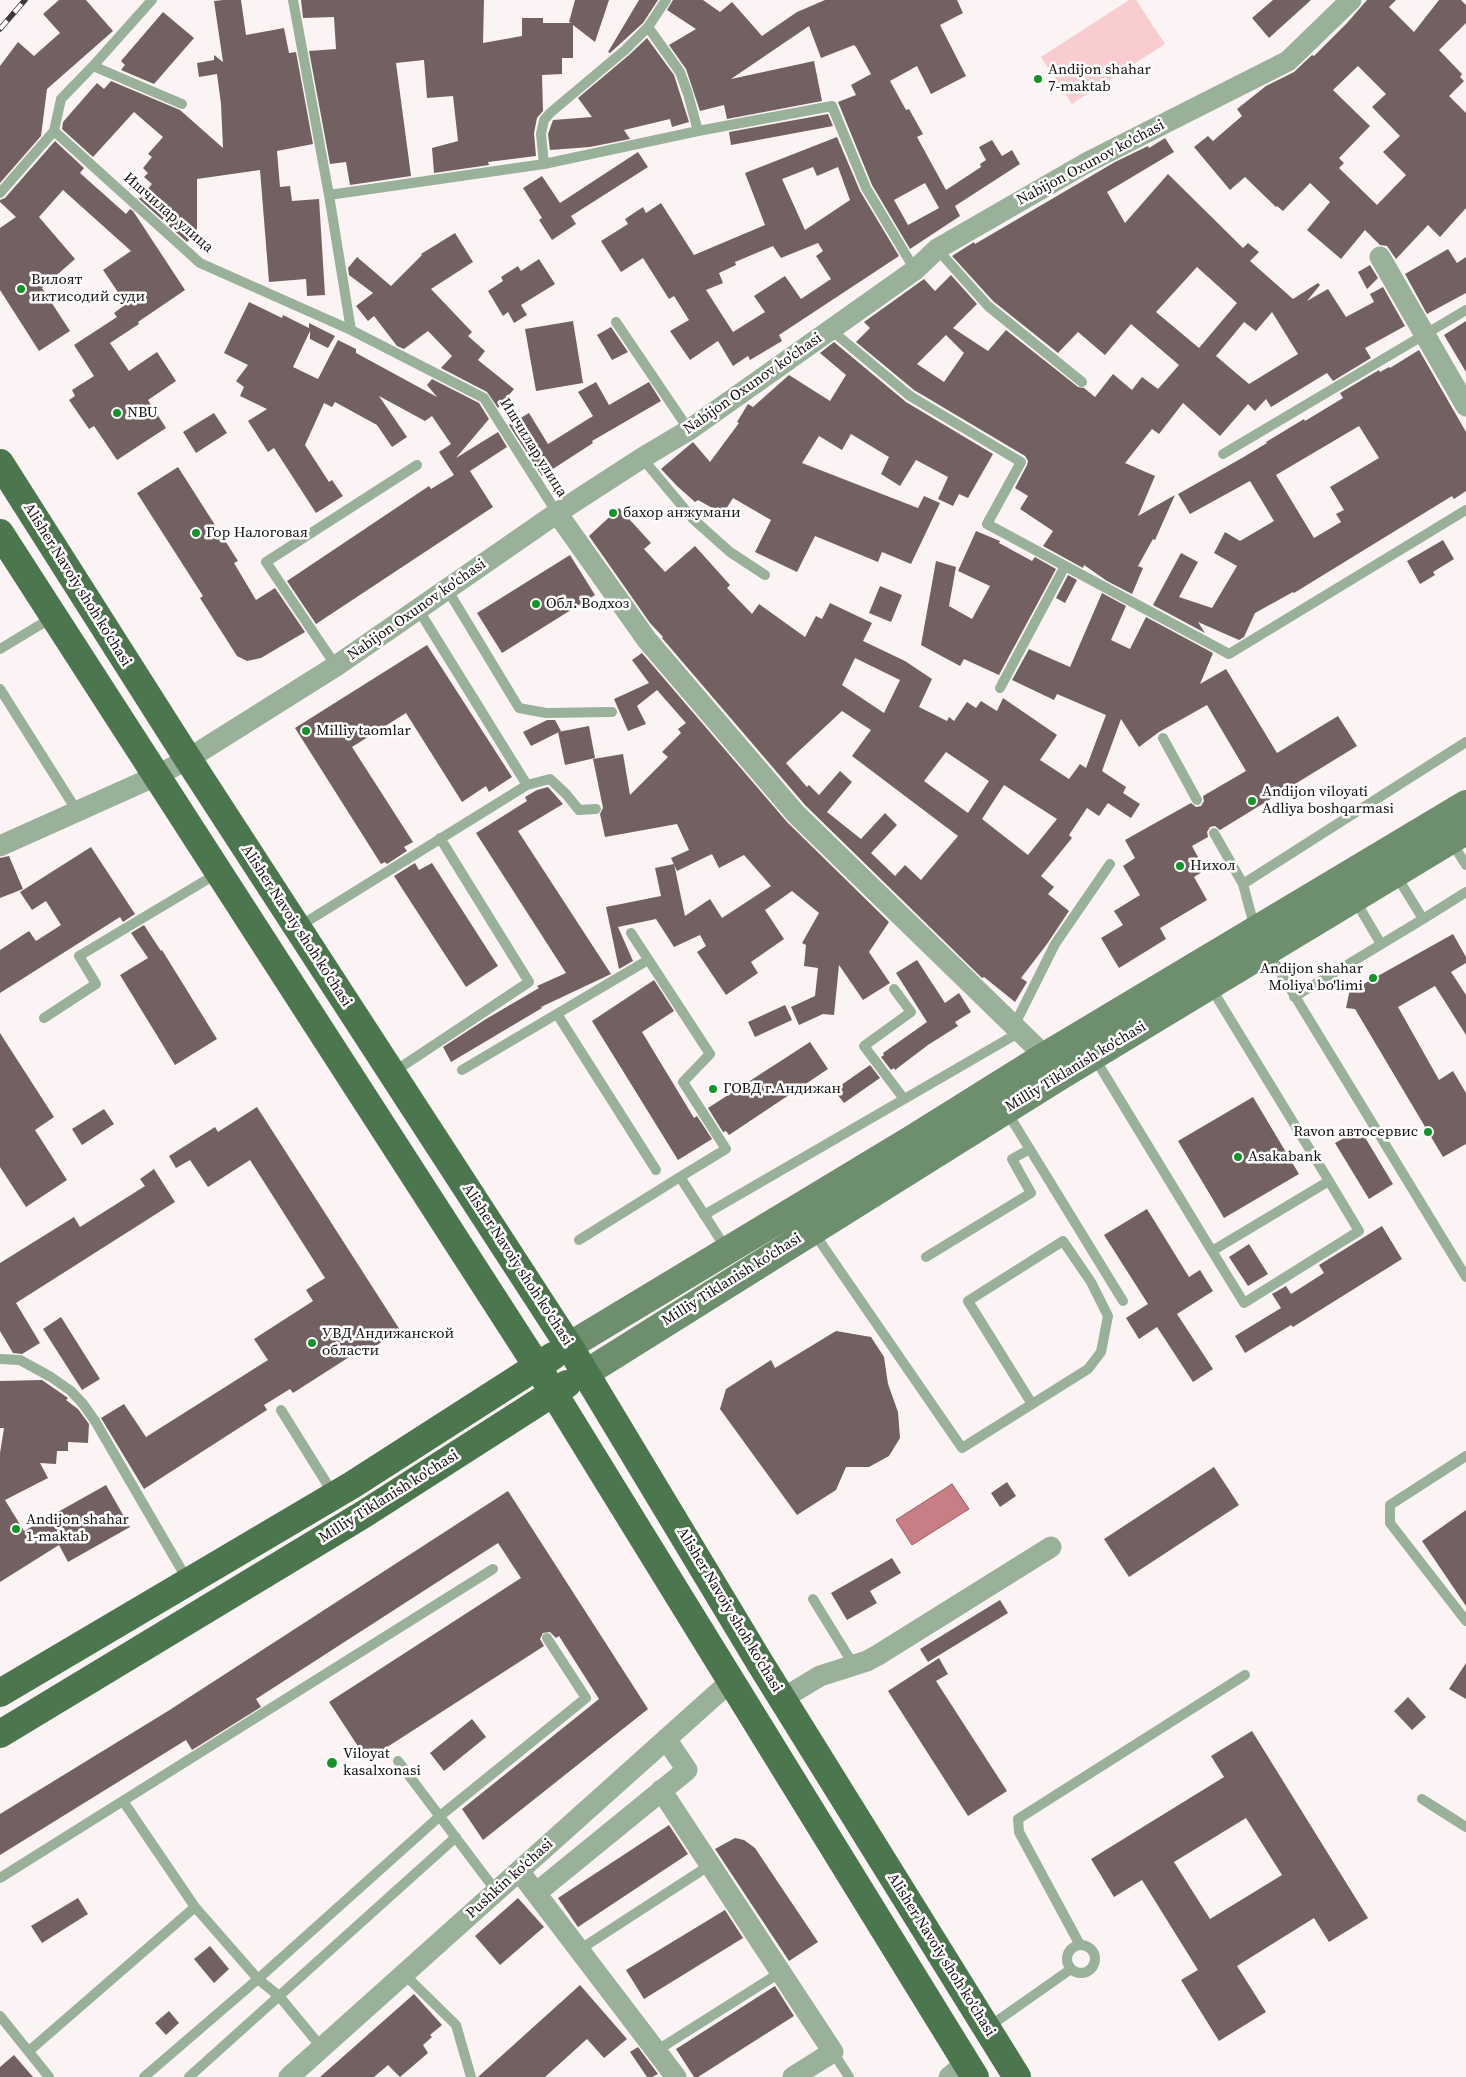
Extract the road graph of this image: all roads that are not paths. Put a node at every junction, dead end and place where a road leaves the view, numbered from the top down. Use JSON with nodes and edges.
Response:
{"nodes":[{"id":1,"x":152,"y":0,"type":"edge"},
{"id":2,"x":293,"y":0,"type":"edge"},
{"id":3,"x":666,"y":0,"type":"edge"},
{"id":4,"x":1351,"y":0,"type":"edge"},
{"id":5,"x":648,"y":27,"type":"junction"},
{"id":6,"x":93,"y":66,"type":"junction"},
{"id":7,"x":182,"y":104,"type":"dead end"},
{"id":8,"x":54,"y":131,"type":"junction"},
{"id":9,"x":698,"y":131,"type":"junction"},
{"id":10,"x":544,"y":164,"type":"junction"},
{"id":11,"x":0,"y":193,"type":"edge"},
{"id":12,"x":329,"y":195,"type":"junction"},
{"id":13,"x":937,"y":249,"type":"junction"},
{"id":14,"x":1380,"y":257,"type":"dead end"},
{"id":15,"x":915,"y":270,"type":"junction"},
{"id":16,"x":1466,"y":310,"type":"edge"},
{"id":17,"x":616,"y":322,"type":"dead end"},
{"id":18,"x":351,"y":330,"type":"junction"},
{"id":19,"x":831,"y":330,"type":"junction"},
{"id":20,"x":1425,"y":334,"type":"junction"},
{"id":21,"x":1082,"y":382,"type":"dead end"},
{"id":22,"x":1466,"y":406,"type":"edge"},
{"id":23,"x":689,"y":430,"type":"junction"},
{"id":24,"x":1223,"y":454,"type":"dead end"},
{"id":25,"x":642,"y":458,"type":"junction"},
{"id":26,"x":0,"y":464,"type":"edge"},
{"id":27,"x":416,"y":465,"type":"dead end"},
{"id":28,"x":1466,"y":510,"type":"edge"},
{"id":29,"x":557,"y":513,"type":"junction"},
{"id":30,"x":0,"y":533,"type":"edge"},
{"id":31,"x":1065,"y":566,"type":"junction"},
{"id":32,"x":765,"y":575,"type":"dead end"},
{"id":33,"x":447,"y":588,"type":"junction"},
{"id":34,"x":418,"y":609,"type":"junction"},
{"id":35,"x":54,"y":617,"type":"junction"},
{"id":36,"x":0,"y":649,"type":"edge"},
{"id":37,"x":336,"y":666,"type":"junction"},
{"id":38,"x":1000,"y":688,"type":"dead end"},
{"id":39,"x":0,"y":689,"type":"edge"},
{"id":40,"x":612,"y":712,"type":"dead end"},
{"id":41,"x":1163,"y":738,"type":"dead end"},
{"id":42,"x":1466,"y":742,"type":"edge"},
{"id":43,"x":188,"y":759,"type":"junction"},
{"id":44,"x":156,"y":776,"type":"junction"},
{"id":45,"x":526,"y":785,"type":"junction"},
{"id":46,"x":1197,"y":800,"type":"dead end"},
{"id":47,"x":1466,"y":804,"type":"edge"},
{"id":48,"x":596,"y":809,"type":"dead end"},
{"id":49,"x":77,"y":812,"type":"junction"},
{"id":50,"x":1452,"y":830,"type":"edge"},
{"id":51,"x":1214,"y":833,"type":"dead end"},
{"id":52,"x":440,"y":838,"type":"junction"},
{"id":53,"x":0,"y":846,"type":"edge"},
{"id":54,"x":1110,"y":864,"type":"dead end"},
{"id":55,"x":1466,"y":865,"type":"edge"},
{"id":56,"x":219,"y":873,"type":"junction"},
{"id":57,"x":1395,"y":874,"type":"junction"},
{"id":58,"x":1242,"y":884,"type":"junction"},
{"id":59,"x":1466,"y":892,"type":"edge"},
{"id":60,"x":1354,"y":899,"type":"junction"},
{"id":61,"x":1423,"y":919,"type":"junction"},
{"id":62,"x":297,"y":928,"type":"junction"},
{"id":63,"x":631,"y":933,"type":"dead end"},
{"id":64,"x":1261,"y":940,"type":"junction"},
{"id":65,"x":1381,"y":944,"type":"junction"},
{"id":66,"x":648,"y":960,"type":"junction"},
{"id":67,"x":1210,"y":986,"type":"junction"},
{"id":68,"x":894,"y":989,"type":"dead end"},
{"id":69,"x":1294,"y":996,"type":"junction"},
{"id":70,"x":557,"y":1014,"type":"junction"},
{"id":71,"x":44,"y":1018,"type":"dead end"},
{"id":72,"x":1017,"y":1029,"type":"junction"},
{"id":73,"x":1045,"y":1056,"type":"junction"},
{"id":74,"x":1093,"y":1056,"type":"junction"},
{"id":75,"x":462,"y":1070,"type":"dead end"},
{"id":76,"x":392,"y":1073,"type":"junction"},
{"id":77,"x":904,"y":1099,"type":"junction"},
{"id":78,"x":1006,"y":1110,"type":"junction"},
{"id":79,"x":919,"y":1150,"type":"junction"},
{"id":80,"x":1030,"y":1150,"type":"junction"},
{"id":81,"x":656,"y":1170,"type":"dead end"},
{"id":82,"x":680,"y":1177,"type":"junction"},
{"id":83,"x":1329,"y":1181,"type":"junction"},
{"id":84,"x":704,"y":1214,"type":"junction"},
{"id":85,"x":805,"y":1219,"type":"junction"},
{"id":86,"x":579,"y":1240,"type":"dead end"},
{"id":87,"x":727,"y":1251,"type":"junction"},
{"id":88,"x":1212,"y":1252,"type":"junction"},
{"id":89,"x":926,"y":1257,"type":"dead end"},
{"id":90,"x":740,"y":1274,"type":"junction"},
{"id":91,"x":1466,"y":1276,"type":"edge"},
{"id":92,"x":1123,"y":1301,"type":"dead end"},
{"id":93,"x":569,"y":1346,"type":"junction"},
{"id":94,"x":0,"y":1359,"type":"edge"},
{"id":95,"x":537,"y":1366,"type":"junction"},
{"id":96,"x":586,"y":1373,"type":"junction"},
{"id":97,"x":552,"y":1393,"type":"junction"},
{"id":98,"x":1032,"y":1404,"type":"junction"},
{"id":99,"x":281,"y":1410,"type":"dead end"},
{"id":100,"x":1466,"y":1456,"type":"edge"},
{"id":101,"x":335,"y":1496,"type":"junction"},
{"id":102,"x":1052,"y":1547,"type":"dead end"},
{"id":103,"x":493,"y":1569,"type":"dead end"},
{"id":104,"x":188,"y":1582,"type":"junction"},
{"id":105,"x":813,"y":1599,"type":"dead end"},
{"id":106,"x":1466,"y":1621,"type":"edge"},
{"id":107,"x":547,"y":1638,"type":"dead end"},
{"id":108,"x":760,"y":1662,"type":"junction"},
{"id":109,"x":853,"y":1664,"type":"junction"},
{"id":110,"x":1245,"y":1675,"type":"dead end"},
{"id":111,"x":731,"y":1681,"type":"junction"},
{"id":112,"x":0,"y":1693,"type":"edge"},
{"id":113,"x":782,"y":1699,"type":"junction"},
{"id":114,"x":0,"y":1734,"type":"edge"},
{"id":115,"x":666,"y":1740,"type":"junction"},
{"id":116,"x":398,"y":1762,"type":"dead end"},
{"id":117,"x":661,"y":1790,"type":"junction"},
{"id":118,"x":1422,"y":1799,"type":"dead end"},
{"id":119,"x":123,"y":1801,"type":"junction"},
{"id":120,"x":440,"y":1816,"type":"junction"},
{"id":121,"x":1466,"y":1827,"type":"edge"},
{"id":122,"x":456,"y":1837,"type":"junction"},
{"id":123,"x":710,"y":1865,"type":"junction"},
{"id":124,"x":519,"y":1871,"type":"junction"},
{"id":125,"x":0,"y":1878,"type":"edge"},
{"id":126,"x":496,"y":1891,"type":"junction"},
{"id":127,"x":536,"y":1893,"type":"junction"},
{"id":128,"x":195,"y":1907,"type":"junction"},
{"id":129,"x":1080,"y":1945,"type":"junction"},
{"id":130,"x":579,"y":1950,"type":"junction"},
{"id":131,"x":1071,"y":1969,"type":"junction"},
{"id":132,"x":780,"y":1972,"type":"junction"},
{"id":133,"x":404,"y":1974,"type":"junction"},
{"id":134,"x":258,"y":1979,"type":"junction"},
{"id":135,"x":279,"y":1996,"type":"junction"},
{"id":136,"x":0,"y":2016,"type":"edge"},
{"id":137,"x":986,"y":2028,"type":"junction"},
{"id":138,"x":322,"y":2048,"type":"junction"},
{"id":139,"x":29,"y":2051,"type":"junction"},
{"id":140,"x":656,"y":2051,"type":"junction"},
{"id":141,"x":832,"y":2052,"type":"junction"},
{"id":142,"x":963,"y":2072,"type":"edge"},
{"id":143,"x":49,"y":2077,"type":"edge"},
{"id":144,"x":144,"y":2077,"type":"edge"},
{"id":145,"x":189,"y":2077,"type":"edge"},
{"id":146,"x":289,"y":2077,"type":"edge"},
{"id":147,"x":471,"y":2077,"type":"edge"},
{"id":148,"x":676,"y":2077,"type":"edge"},
{"id":149,"x":793,"y":2077,"type":"edge"},
{"id":150,"x":849,"y":2077,"type":"edge"},
{"id":151,"x":1017,"y":2077,"type":"edge"}],
"edges":[{"from":1,"to":6,"type":"lane"},
{"from":2,"to":12,"type":"lane"},
{"from":3,"to":5,"type":"lane"},
{"from":4,"to":13,"type":"street","name":"Nabijon Oxunov ko'chasi"},
{"from":5,"to":9,"type":"lane"},
{"from":5,"to":10,"type":"lane"},
{"from":6,"to":7,"type":"lane"},
{"from":6,"to":8,"type":"lane"},
{"from":8,"to":11,"type":"lane"},
{"from":8,"to":18,"type":"lane","name":"Ишчилар улица"},
{"from":9,"to":10,"type":"lane"},
{"from":9,"to":15,"type":"lane"},
{"from":10,"to":12,"type":"lane"},
{"from":12,"to":18,"type":"lane"},
{"from":13,"to":15,"type":"street","name":"Nabijon Oxunov ko'chasi"},
{"from":13,"to":21,"type":"lane"},
{"from":14,"to":20,"type":"street"},
{"from":15,"to":19,"type":"street","name":"Nabijon Oxunov ko'chasi"},
{"from":16,"to":20,"type":"lane"},
{"from":17,"to":23,"type":"lane"},
{"from":18,"to":29,"type":"lane","name":"Ишчилар улица"},
{"from":19,"to":23,"type":"street","name":"Nabijon Oxunov ko'chasi"},
{"from":19,"to":31,"type":"lane"},
{"from":20,"to":22,"type":"street"},
{"from":20,"to":24,"type":"lane"},
{"from":23,"to":25,"type":"street","name":"Nabijon Oxunov ko'chasi"},
{"from":25,"to":29,"type":"street","name":"Nabijon Oxunov ko'chasi"},
{"from":25,"to":32,"type":"lane"},
{"from":26,"to":43,"type":"main road","name":"Alisher Navoiy shoh ko'chasi"},
{"from":27,"to":37,"type":"lane"},
{"from":28,"to":31,"type":"lane"},
{"from":29,"to":33,"type":"street","name":"Nabijon Oxunov ko'chasi"},
{"from":29,"to":72,"type":"street"},
{"from":30,"to":35,"type":"main road"},
{"from":31,"to":38,"type":"lane"},
{"from":33,"to":34,"type":"street","name":"Nabijon Oxunov ko'chasi"},
{"from":33,"to":40,"type":"lane"},
{"from":34,"to":37,"type":"street","name":"Nabijon Oxunov ko'chasi"},
{"from":34,"to":45,"type":"lane"},
{"from":35,"to":36,"type":"lane"},
{"from":35,"to":44,"type":"main road"},
{"from":37,"to":43,"type":"street","name":"Nabijon Oxunov ko'chasi"},
{"from":39,"to":49,"type":"lane"},
{"from":41,"to":46,"type":"lane"},
{"from":42,"to":58,"type":"lane"},
{"from":43,"to":44,"type":"street","name":"Nabijon Oxunov ko'chasi"},
{"from":43,"to":62,"type":"main road","name":"Alisher Navoiy shoh ko'chasi"},
{"from":44,"to":49,"type":"street","name":"Nabijon Oxunov ko'chasi"},
{"from":44,"to":56,"type":"main road"},
{"from":45,"to":48,"type":"lane"},
{"from":45,"to":52,"type":"lane"},
{"from":47,"to":50,"type":"main road","name":"Milliy Tiklanish ko'chasi"},
{"from":49,"to":53,"type":"street","name":"Nabijon Oxunov ko'chasi"},
{"from":50,"to":55,"type":"lane"},
{"from":50,"to":57,"type":"main road","name":"Milliy Tiklanish ko'chasi"},
{"from":50,"to":64,"type":"main road","name":"Milliy Tiklanish ko'chasi"},
{"from":51,"to":58,"type":"lane"},
{"from":52,"to":62,"type":"lane"},
{"from":52,"to":76,"type":"lane"},
{"from":54,"to":72,"type":"lane"},
{"from":56,"to":71,"type":"lane"},
{"from":56,"to":95,"type":"main road"},
{"from":57,"to":60,"type":"main road","name":"Milliy Tiklanish ko'chasi"},
{"from":57,"to":61,"type":"lane"},
{"from":58,"to":64,"type":"lane"},
{"from":59,"to":61,"type":"lane"},
{"from":60,"to":64,"type":"main road","name":"Milliy Tiklanish ko'chasi"},
{"from":60,"to":65,"type":"lane"},
{"from":61,"to":65,"type":"lane"},
{"from":62,"to":76,"type":"main road","name":"Alisher Navoiy shoh ko'chasi"},
{"from":63,"to":66,"type":"lane"},
{"from":64,"to":67,"type":"main road","name":"Milliy Tiklanish ko'chasi"},
{"from":64,"to":69,"type":"lane"},
{"from":64,"to":73,"type":"main road","name":"Milliy Tiklanish ko'chasi"},
{"from":65,"to":69,"type":"lane"},
{"from":66,"to":70,"type":"lane"},
{"from":66,"to":82,"type":"lane"},
{"from":67,"to":74,"type":"main road","name":"Milliy Tiklanish ko'chasi"},
{"from":67,"to":83,"type":"lane"},
{"from":68,"to":77,"type":"lane"},
{"from":69,"to":91,"type":"lane"},
{"from":70,"to":75,"type":"lane"},
{"from":70,"to":81,"type":"lane"},
{"from":72,"to":73,"type":"street"},
{"from":72,"to":77,"type":"lane"},
{"from":73,"to":79,"type":"main road","name":"Milliy Tiklanish ko'chasi"},
{"from":74,"to":78,"type":"main road","name":"Milliy Tiklanish ko'chasi"},
{"from":74,"to":88,"type":"lane"},
{"from":76,"to":93,"type":"main road","name":"Alisher Navoiy shoh ko'chasi"},
{"from":77,"to":84,"type":"lane"},
{"from":78,"to":79,"type":"main road","name":"Milliy Tiklanish ko'chasi"},
{"from":78,"to":80,"type":"lane"},
{"from":79,"to":85,"type":"main road","name":"Milliy Tiklanish ko'chasi"},
{"from":80,"to":89,"type":"lane"},
{"from":80,"to":92,"type":"lane"},
{"from":82,"to":84,"type":"lane"},
{"from":82,"to":86,"type":"lane"},
{"from":83,"to":88,"type":"lane"},
{"from":83,"to":88,"type":"lane"},
{"from":84,"to":87,"type":"lane"},
{"from":85,"to":87,"type":"main road","name":"Milliy Tiklanish ko'chasi"},
{"from":85,"to":90,"type":"main road","name":"Milliy Tiklanish ko'chasi"},
{"from":85,"to":98,"type":"lane"},
{"from":87,"to":90,"type":"main road"},
{"from":87,"to":93,"type":"main road","name":"Milliy Tiklanish ko'chasi"},
{"from":90,"to":96,"type":"main road","name":"Milliy Tiklanish ko'chasi"},
{"from":93,"to":95,"type":"main road","name":"Milliy Tiklanish ko'chasi"},
{"from":93,"to":96,"type":"main road","name":"Alisher Navoiy shoh ko'chasi"},
{"from":94,"to":104,"type":"lane"},
{"from":95,"to":97,"type":"main road"},
{"from":95,"to":101,"type":"main road","name":"Milliy Tiklanish ko'chasi"},
{"from":96,"to":97,"type":"main road","name":"Milliy Tiklanish ko'chasi"},
{"from":96,"to":108,"type":"main road","name":"Alisher Navoiy shoh ko'chasi"},
{"from":97,"to":111,"type":"main road"},
{"from":97,"to":114,"type":"main road","name":"Milliy Tiklanish ko'chasi"},
{"from":98,"to":98,"type":"lane"},
{"from":99,"to":101,"type":"lane"},
{"from":100,"to":106,"type":"lane"},
{"from":101,"to":104,"type":"main road","name":"Milliy Tiklanish ko'chasi"},
{"from":102,"to":109,"type":"street"},
{"from":103,"to":119,"type":"lane"},
{"from":104,"to":112,"type":"main road","name":"Milliy Tiklanish ko'chasi"},
{"from":105,"to":109,"type":"lane"},
{"from":107,"to":120,"type":"lane"},
{"from":108,"to":111,"type":"main road"},
{"from":108,"to":113,"type":"main road","name":"Alisher Navoiy shoh ko'chasi"},
{"from":109,"to":113,"type":"street"},
{"from":110,"to":129,"type":"lane"},
{"from":111,"to":115,"type":"street","name":"Pushkin ko'chasi"},
{"from":111,"to":142,"type":"main road"},
{"from":113,"to":137,"type":"main road","name":"Alisher Navoiy shoh ko'chasi"},
{"from":115,"to":117,"type":"street"},
{"from":115,"to":124,"type":"street","name":"Pushkin ko'chasi"},
{"from":116,"to":120,"type":"lane"},
{"from":117,"to":123,"type":"street"},
{"from":117,"to":127,"type":"street"},
{"from":118,"to":121,"type":"lane"},
{"from":119,"to":125,"type":"lane"},
{"from":119,"to":128,"type":"lane"},
{"from":120,"to":122,"type":"lane"},
{"from":120,"to":134,"type":"lane"},
{"from":122,"to":126,"type":"lane"},
{"from":122,"to":135,"type":"lane"},
{"from":123,"to":130,"type":"lane"},
{"from":123,"to":132,"type":"street"},
{"from":124,"to":126,"type":"street","name":"Pushkin ko'chasi"},
{"from":124,"to":127,"type":"street"},
{"from":126,"to":133,"type":"street","name":"Pushkin ko'chasi"},
{"from":127,"to":130,"type":"street"},
{"from":128,"to":134,"type":"lane"},
{"from":128,"to":139,"type":"lane"},
{"from":129,"to":131,"type":"lane"},
{"from":129,"to":131,"type":"lane"},
{"from":130,"to":140,"type":"street"},
{"from":131,"to":137,"type":"lane"},
{"from":132,"to":140,"type":"lane"},
{"from":132,"to":141,"type":"street"},
{"from":133,"to":138,"type":"street","name":"Pushkin ko'chasi"},
{"from":133,"to":147,"type":"lane"},
{"from":134,"to":135,"type":"lane"},
{"from":134,"to":144,"type":"lane"},
{"from":135,"to":138,"type":"lane"},
{"from":135,"to":145,"type":"lane"},
{"from":136,"to":139,"type":"lane"},
{"from":137,"to":151,"type":"main road","name":"Alisher Navoiy shoh ko'chasi"},
{"from":138,"to":146,"type":"street","name":"Pushkin ko'chasi"},
{"from":139,"to":143,"type":"lane"},
{"from":140,"to":148,"type":"street"},
{"from":141,"to":149,"type":"street"},
{"from":141,"to":150,"type":"lane"}]}
